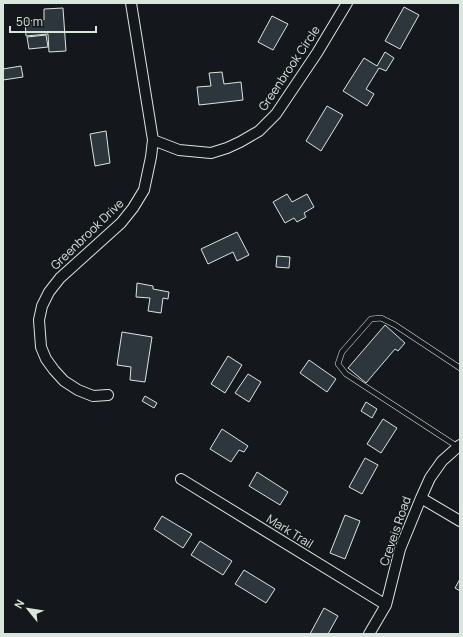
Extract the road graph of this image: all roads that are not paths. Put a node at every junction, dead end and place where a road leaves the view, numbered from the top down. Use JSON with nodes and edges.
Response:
{"nodes":[{"id":1,"x":131,"y":3,"type":"edge"},
{"id":2,"x":347,"y":3,"type":"edge"},
{"id":3,"x":153,"y":140,"type":"junction"},
{"id":4,"x":460,"y":368,"type":"edge"},
{"id":5,"x":108,"y":395,"type":"dead end"},
{"id":6,"x":459,"y":446,"type":"edge"},
{"id":7,"x":181,"y":479,"type":"dead end"},
{"id":8,"x":421,"y":498,"type":"junction"},
{"id":9,"x":460,"y":521,"type":"edge"},
{"id":10,"x":386,"y":604,"type":"junction"},
{"id":11,"x":369,"y":634,"type":"edge"}],
"edges":[{"from":1,"to":3,"type":"street","name":"Greenbrook Drive"},
{"from":2,"to":3,"type":"street","name":"Greenbrook Circle"},
{"from":3,"to":5,"type":"street","name":"Greenbrook Drive"},
{"from":4,"to":6,"type":"lane"},
{"from":6,"to":8,"type":"street","name":"Creveis Road"},
{"from":7,"to":10,"type":"street","name":"Mark Trail"},
{"from":8,"to":9,"type":"street"},
{"from":8,"to":10,"type":"street","name":"Creveis Road"},
{"from":10,"to":11,"type":"street","name":"Creveis Road"}]}
